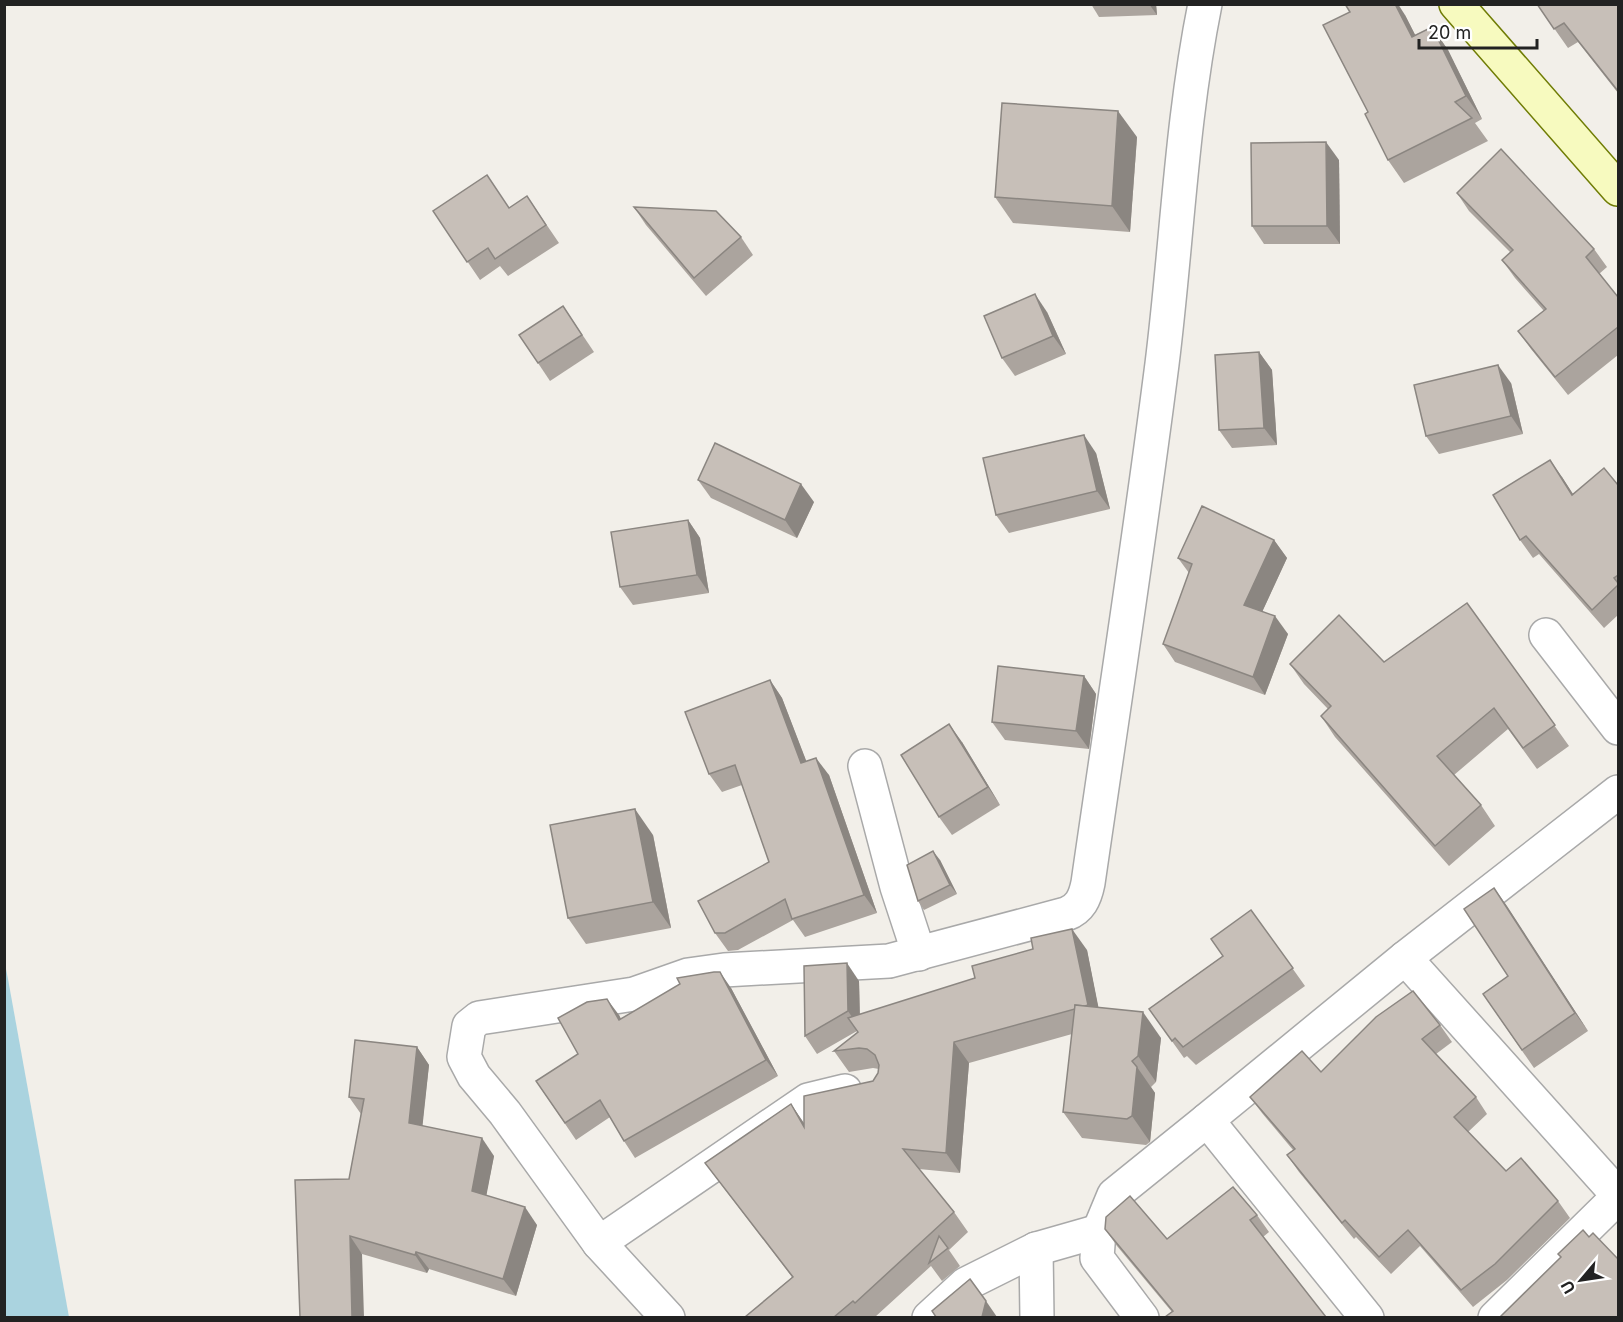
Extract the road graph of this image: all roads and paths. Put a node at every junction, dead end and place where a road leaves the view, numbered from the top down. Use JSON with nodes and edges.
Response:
{"nodes":[{"id":1,"x":1205,"y":4,"type":"edge"},
{"id":2,"x":1456,"y":4,"type":"edge"},
{"id":3,"x":1618,"y":189,"type":"edge"},
{"id":4,"x":1546,"y":635,"type":"dead end"},
{"id":5,"x":1618,"y":728,"type":"edge"},
{"id":6,"x":865,"y":766,"type":"dead end"},
{"id":7,"x":1618,"y":792,"type":"edge"},
{"id":8,"x":919,"y":954,"type":"junction"},
{"id":9,"x":1405,"y":958,"type":"junction"},
{"id":10,"x":875,"y":1088,"type":"edge"},
{"id":11,"x":1207,"y":1120,"type":"junction"},
{"id":12,"x":1618,"y":1196,"type":"edge"},
{"id":13,"x":1099,"y":1232,"type":"junction"},
{"id":14,"x":599,"y":1244,"type":"junction"},
{"id":15,"x":1036,"y":1249,"type":"junction"},
{"id":16,"x":668,"y":1317,"type":"edge"},
{"id":17,"x":928,"y":1317,"type":"edge"},
{"id":18,"x":1037,"y":1317,"type":"edge"},
{"id":19,"x":1142,"y":1317,"type":"edge"},
{"id":20,"x":1367,"y":1317,"type":"edge"},
{"id":21,"x":1495,"y":1317,"type":"edge"}],
"edges":[{"from":1,"to":8,"type":"street"},
{"from":2,"to":3,"type":"main road"},
{"from":4,"to":5,"type":"street"},
{"from":6,"to":8,"type":"street"},
{"from":7,"to":9,"type":"street"},
{"from":8,"to":14,"type":"street"},
{"from":9,"to":11,"type":"street"},
{"from":9,"to":12,"type":"street"},
{"from":10,"to":14,"type":"street"},
{"from":11,"to":13,"type":"street"},
{"from":11,"to":20,"type":"street"},
{"from":12,"to":21,"type":"street"},
{"from":13,"to":15,"type":"street"},
{"from":13,"to":19,"type":"street"},
{"from":14,"to":16,"type":"street"},
{"from":15,"to":17,"type":"street"},
{"from":15,"to":18,"type":"street"}]}
